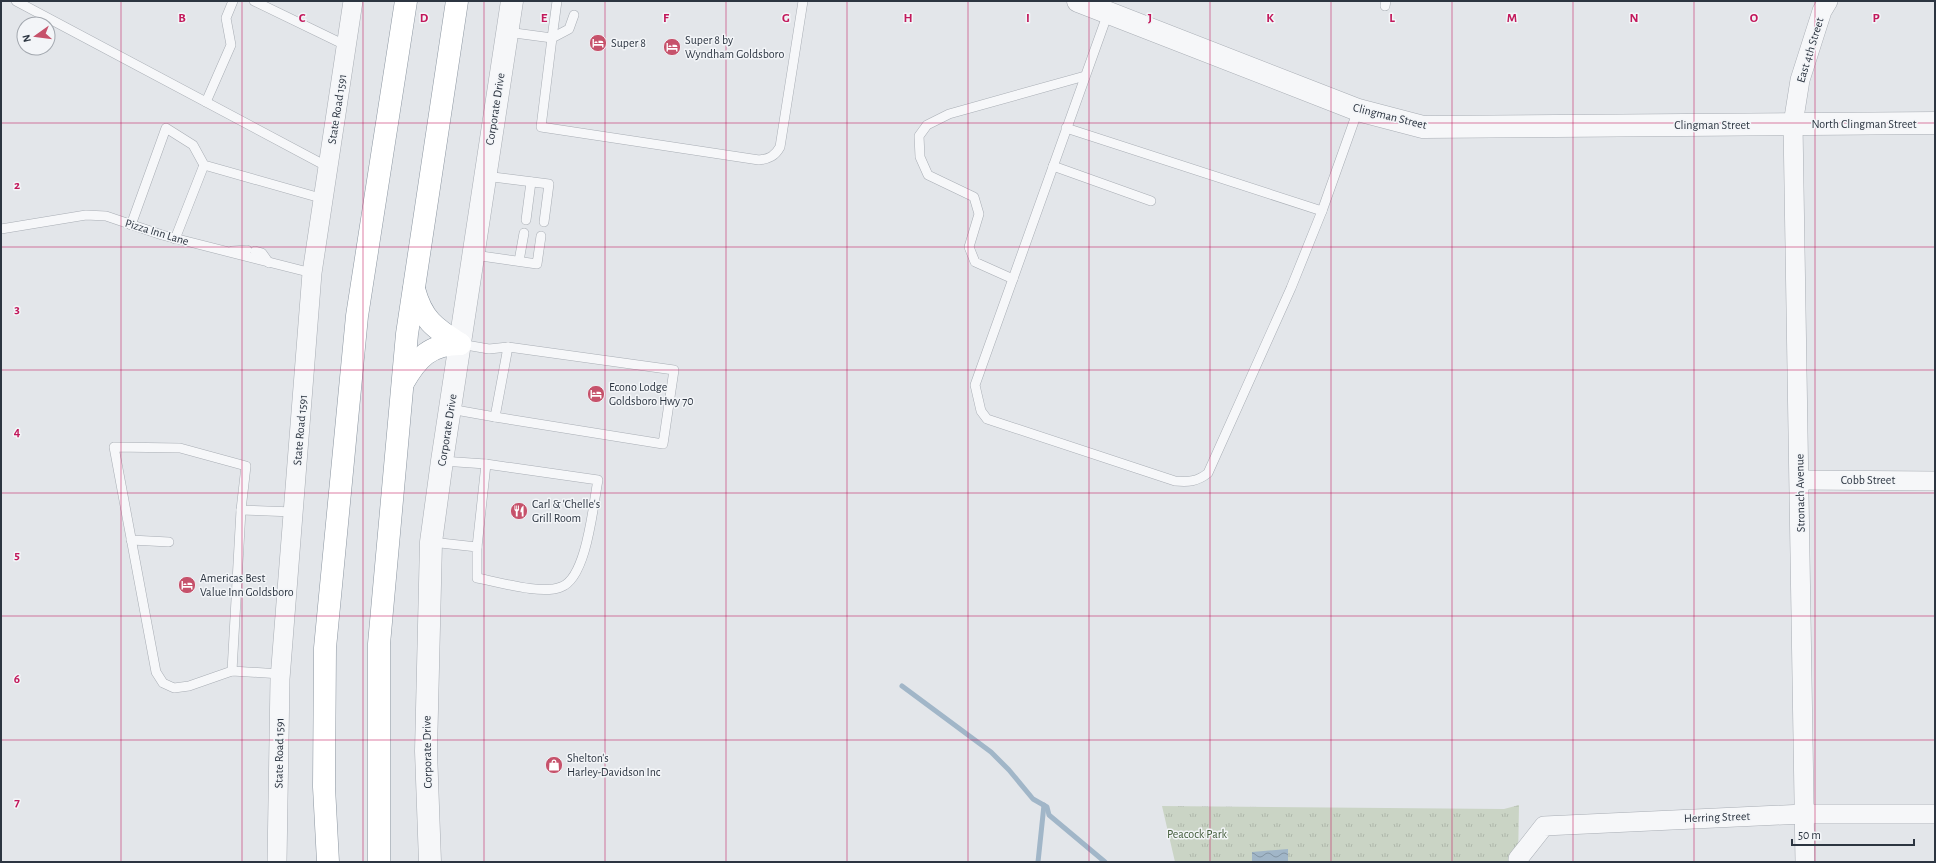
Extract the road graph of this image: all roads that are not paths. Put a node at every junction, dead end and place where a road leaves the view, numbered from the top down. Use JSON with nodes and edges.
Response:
{"nodes":[{"id":1,"x":16,"y":1,"type":"edge"},
{"id":2,"x":233,"y":1,"type":"edge"},
{"id":3,"x":254,"y":1,"type":"edge"},
{"id":4,"x":353,"y":1,"type":"edge"},
{"id":5,"x":406,"y":1,"type":"edge"},
{"id":6,"x":457,"y":1,"type":"edge"},
{"id":7,"x":512,"y":1,"type":"edge"},
{"id":8,"x":557,"y":1,"type":"edge"},
{"id":9,"x":803,"y":1,"type":"edge"},
{"id":10,"x":1078,"y":1,"type":"edge"},
{"id":11,"x":1828,"y":1,"type":"edge"},
{"id":12,"x":1108,"y":12,"type":"junction"},
{"id":13,"x":574,"y":15,"type":"dead end"},
{"id":14,"x":507,"y":32,"type":"junction"},
{"id":15,"x":552,"y":38,"type":"junction"},
{"id":16,"x":346,"y":46,"type":"junction"},
{"id":17,"x":1085,"y":76,"type":"junction"},
{"id":18,"x":206,"y":102,"type":"junction"},
{"id":19,"x":1358,"y":110,"type":"junction"},
{"id":20,"x":1935,"y":123,"type":"edge"},
{"id":21,"x":1794,"y":124,"type":"junction"},
{"id":22,"x":1066,"y":128,"type":"junction"},
{"id":23,"x":204,"y":165,"type":"junction"},
{"id":24,"x":1053,"y":166,"type":"junction"},
{"id":25,"x":328,"y":167,"type":"junction"},
{"id":26,"x":485,"y":176,"type":"junction"},
{"id":27,"x":531,"y":182,"type":"junction"},
{"id":28,"x":324,"y":199,"type":"junction"},
{"id":29,"x":1151,"y":201,"type":"dead end"},
{"id":30,"x":1322,"y":211,"type":"junction"},
{"id":31,"x":526,"y":220,"type":"dead end"},
{"id":32,"x":544,"y":222,"type":"dead end"},
{"id":33,"x":131,"y":225,"type":"junction"},
{"id":34,"x":1,"y":229,"type":"edge"},
{"id":35,"x":524,"y":233,"type":"dead end"},
{"id":36,"x":541,"y":236,"type":"dead end"},
{"id":37,"x":175,"y":239,"type":"junction"},
{"id":38,"x":227,"y":252,"type":"junction"},
{"id":39,"x":474,"y":255,"type":"junction"},
{"id":40,"x":519,"y":262,"type":"junction"},
{"id":41,"x":269,"y":263,"type":"junction"},
{"id":42,"x":312,"y":273,"type":"junction"},
{"id":43,"x":1013,"y":278,"type":"junction"},
{"id":44,"x":414,"y":288,"type":"junction"},
{"id":45,"x":460,"y":344,"type":"junction"},
{"id":46,"x":508,"y":347,"type":"junction"},
{"id":47,"x":402,"y":384,"type":"junction"},
{"id":48,"x":450,"y":410,"type":"junction"},
{"id":49,"x":495,"y":417,"type":"junction"},
{"id":50,"x":442,"y":461,"type":"junction"},
{"id":51,"x":486,"y":464,"type":"junction"},
{"id":52,"x":1800,"y":480,"type":"junction"},
{"id":53,"x":1935,"y":481,"type":"edge"},
{"id":54,"x":241,"y":510,"type":"junction"},
{"id":55,"x":294,"y":512,"type":"junction"},
{"id":56,"x":131,"y":540,"type":"junction"},
{"id":57,"x":169,"y":542,"type":"dead end"},
{"id":58,"x":432,"y":542,"type":"junction"},
{"id":59,"x":476,"y":547,"type":"junction"},
{"id":60,"x":232,"y":671,"type":"junction"},
{"id":61,"x":280,"y":674,"type":"junction"},
{"id":62,"x":324,"y":787,"type":"junction"},
{"id":63,"x":1804,"y":814,"type":"junction"},
{"id":64,"x":1935,"y":814,"type":"edge"},
{"id":65,"x":379,"y":817,"type":"junction"},
{"id":66,"x":277,"y":862,"type":"edge"},
{"id":67,"x":316,"y":862,"type":"edge"},
{"id":68,"x":328,"y":862,"type":"edge"},
{"id":69,"x":380,"y":862,"type":"edge"},
{"id":70,"x":385,"y":862,"type":"edge"},
{"id":71,"x":430,"y":862,"type":"edge"},
{"id":72,"x":1518,"y":862,"type":"edge"},
{"id":73,"x":1805,"y":862,"type":"edge"}],
"edges":[{"from":1,"to":18,"type":"lane"},
{"from":2,"to":18,"type":"lane"},
{"from":3,"to":16,"type":"lane"},
{"from":4,"to":16,"type":"street","name":"State Road 1591"},
{"from":5,"to":62,"type":"highway"},
{"from":6,"to":44,"type":"highway"},
{"from":7,"to":14,"type":"street","name":"Corporate Drive"},
{"from":8,"to":15,"type":"lane"},
{"from":9,"to":15,"type":"lane"},
{"from":10,"to":12,"type":"street","name":"Clingman Street"},
{"from":11,"to":21,"type":"street","name":"East 4th Street"},
{"from":12,"to":17,"type":"lane"},
{"from":12,"to":19,"type":"street","name":"Clingman Street"},
{"from":13,"to":15,"type":"lane"},
{"from":14,"to":15,"type":"lane"},
{"from":14,"to":26,"type":"street","name":"Corporate Drive"},
{"from":16,"to":25,"type":"street","name":"State Road 1591"},
{"from":17,"to":22,"type":"lane"},
{"from":17,"to":43,"type":"lane"},
{"from":18,"to":25,"type":"lane"},
{"from":19,"to":21,"type":"street","name":"Clingman Street"},
{"from":19,"to":30,"type":"lane"},
{"from":20,"to":21,"type":"street","name":"North Clingman Street"},
{"from":21,"to":52,"type":"street","name":"Stronach Avenue"},
{"from":22,"to":24,"type":"lane"},
{"from":22,"to":30,"type":"lane"},
{"from":23,"to":28,"type":"lane"},
{"from":23,"to":33,"type":"lane"},
{"from":23,"to":37,"type":"lane"},
{"from":24,"to":29,"type":"lane"},
{"from":24,"to":43,"type":"lane"},
{"from":25,"to":28,"type":"street","name":"State Road 1591"},
{"from":26,"to":27,"type":"lane"},
{"from":26,"to":39,"type":"street","name":"Corporate Drive"},
{"from":27,"to":31,"type":"lane"},
{"from":27,"to":32,"type":"lane"},
{"from":28,"to":42,"type":"street","name":"State Road 1591"},
{"from":30,"to":43,"type":"lane"},
{"from":33,"to":34,"type":"lane","name":"Pizza Inn Lane"},
{"from":33,"to":37,"type":"lane","name":"Pizza Inn Lane"},
{"from":35,"to":40,"type":"lane"},
{"from":36,"to":40,"type":"lane"},
{"from":37,"to":38,"type":"lane","name":"Pizza Inn Lane"},
{"from":38,"to":41,"type":"lane","name":"Pizza Inn Lane"},
{"from":38,"to":41,"type":"lane"},
{"from":39,"to":40,"type":"lane"},
{"from":39,"to":45,"type":"street","name":"Corporate Drive"},
{"from":41,"to":42,"type":"lane","name":"Pizza Inn Lane"},
{"from":42,"to":55,"type":"street","name":"State Road 1591"},
{"from":44,"to":45,"type":"highway"},
{"from":44,"to":47,"type":"highway"},
{"from":45,"to":46,"type":"lane"},
{"from":45,"to":47,"type":"highway"},
{"from":45,"to":48,"type":"street","name":"Corporate Drive"},
{"from":46,"to":49,"type":"lane"},
{"from":46,"to":49,"type":"lane"},
{"from":47,"to":65,"type":"highway"},
{"from":48,"to":49,"type":"lane"},
{"from":48,"to":50,"type":"street","name":"Corporate Drive"},
{"from":50,"to":51,"type":"lane"},
{"from":50,"to":58,"type":"street","name":"Corporate Drive"},
{"from":51,"to":59,"type":"lane"},
{"from":51,"to":59,"type":"lane"},
{"from":52,"to":53,"type":"street","name":"Cobb Street"},
{"from":52,"to":63,"type":"street","name":"Stronach Avenue"},
{"from":54,"to":55,"type":"lane"},
{"from":54,"to":56,"type":"lane"},
{"from":54,"to":60,"type":"lane"},
{"from":55,"to":61,"type":"street","name":"State Road 1591"},
{"from":56,"to":57,"type":"lane"},
{"from":56,"to":60,"type":"lane"},
{"from":58,"to":59,"type":"lane"},
{"from":58,"to":71,"type":"street","name":"Corporate Drive"},
{"from":60,"to":61,"type":"lane"},
{"from":61,"to":66,"type":"street","name":"State Road 1591"},
{"from":62,"to":67,"type":"highway"},
{"from":62,"to":68,"type":"highway"},
{"from":63,"to":64,"type":"street","name":"Herring Street"},
{"from":63,"to":72,"type":"street","name":"Herring Street"},
{"from":63,"to":73,"type":"street","name":"Stronach Avenue"},
{"from":65,"to":69,"type":"highway"},
{"from":65,"to":70,"type":"highway"}]}
